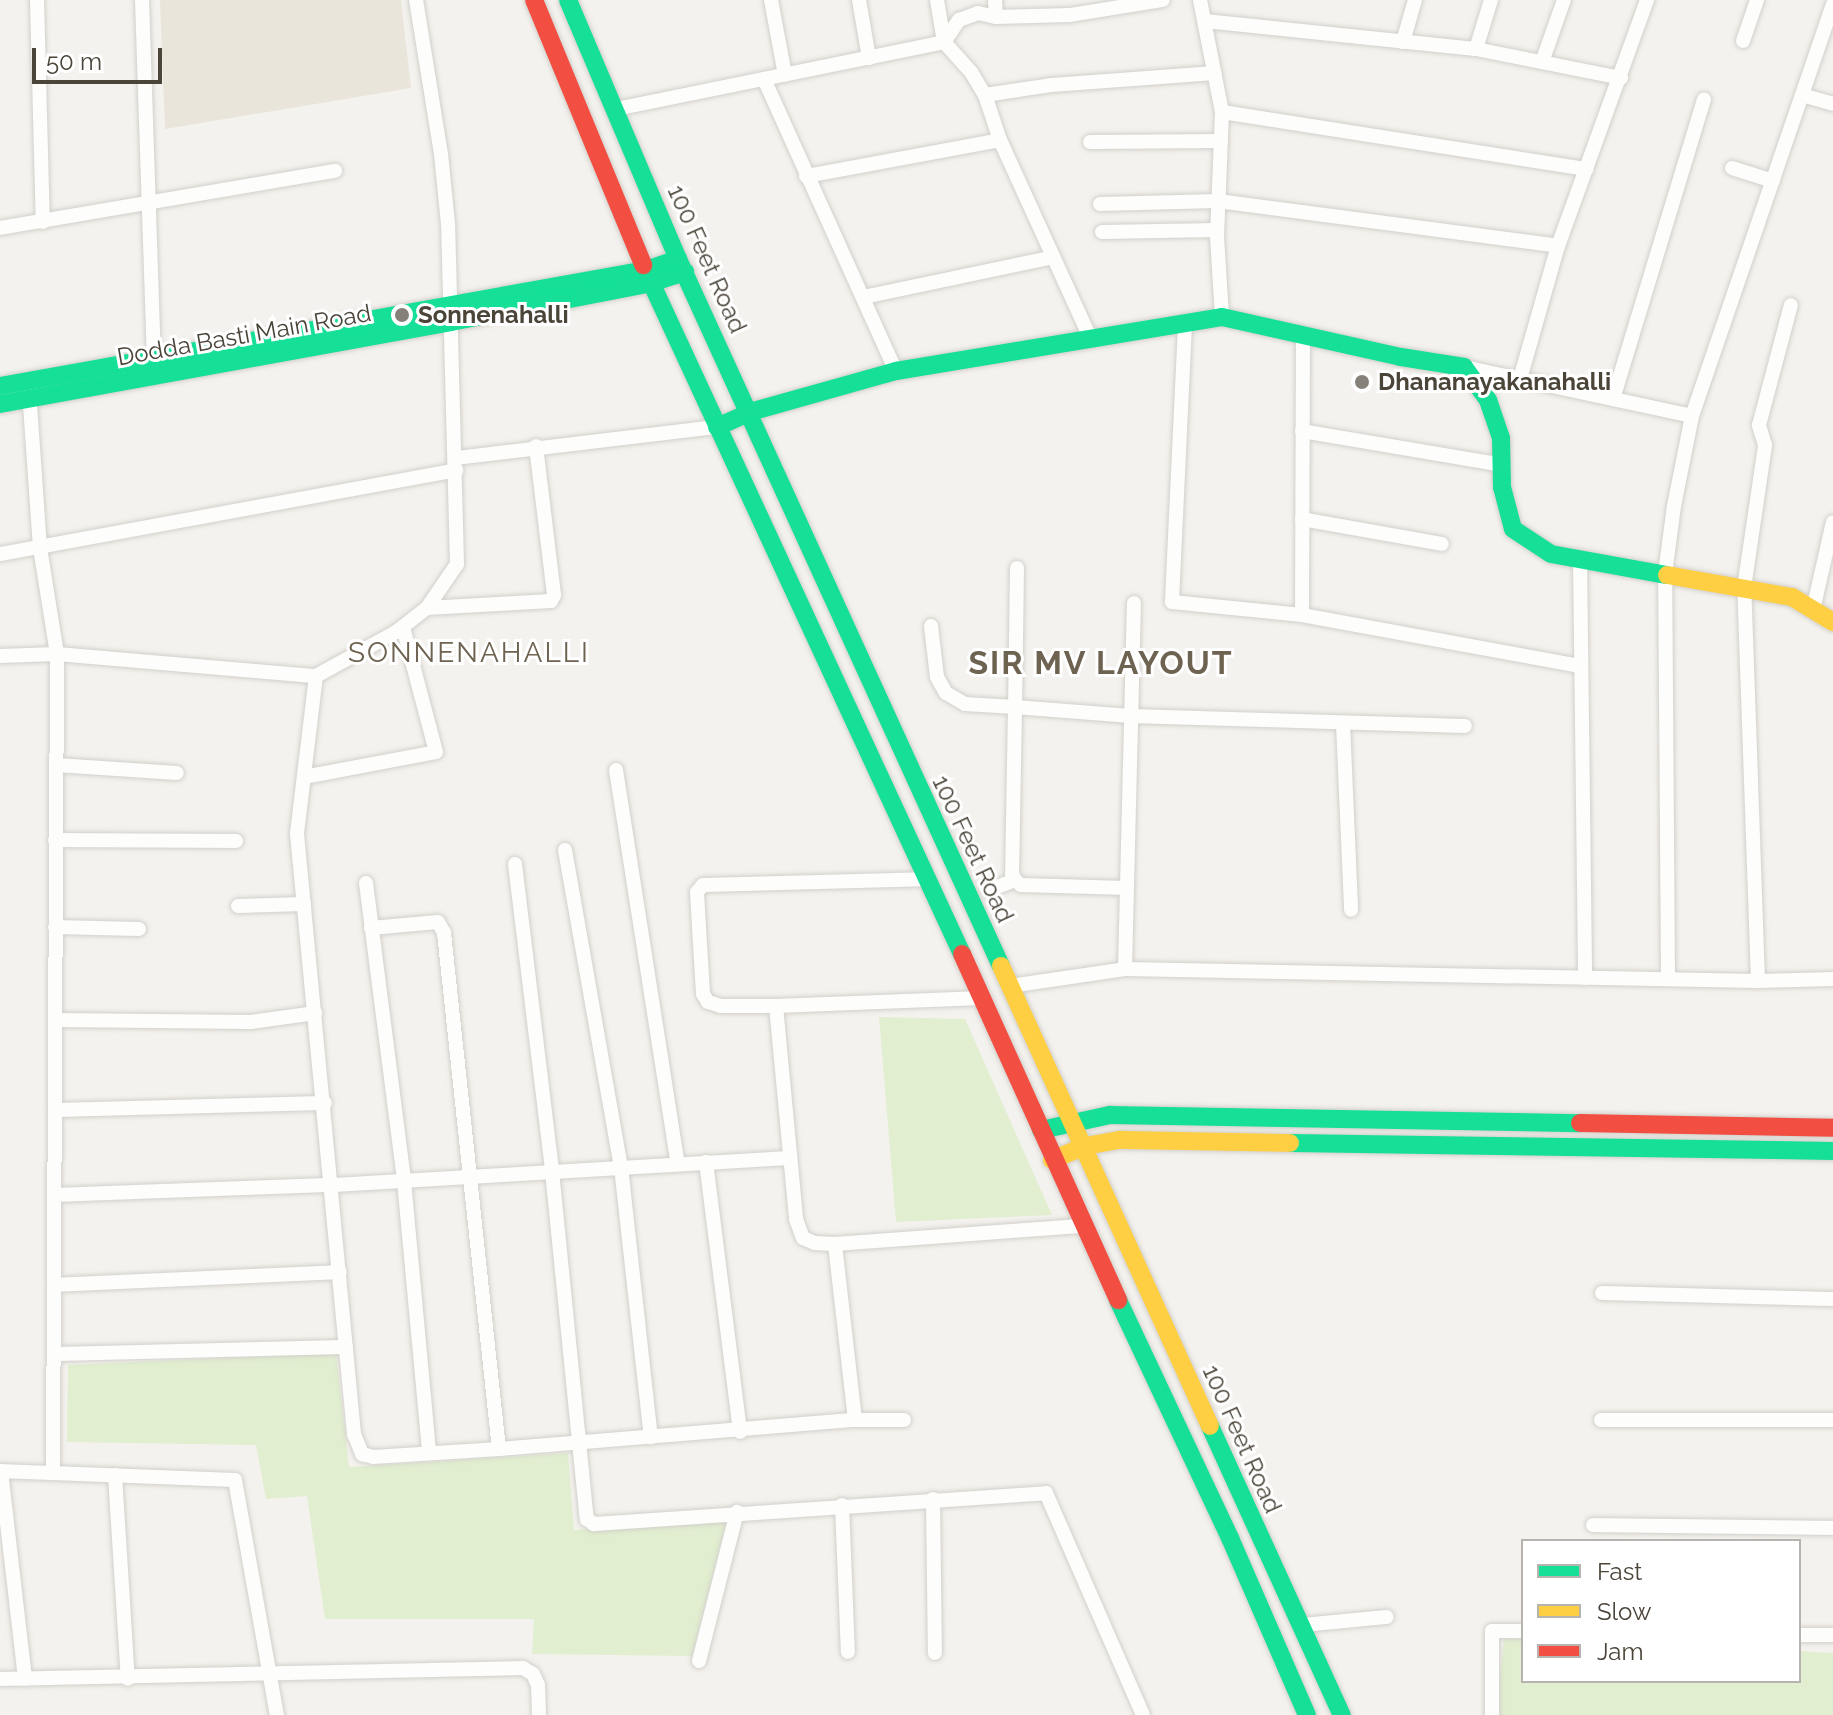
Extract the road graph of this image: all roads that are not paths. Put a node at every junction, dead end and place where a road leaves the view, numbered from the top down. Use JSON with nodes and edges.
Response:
{"nodes":[{"id":1,"x":37,"y":0,"type":"edge"},
{"id":2,"x":142,"y":0,"type":"edge"},
{"id":3,"x":416,"y":0,"type":"edge"},
{"id":4,"x":534,"y":0,"type":"edge"},
{"id":5,"x":568,"y":0,"type":"edge"},
{"id":6,"x":771,"y":0,"type":"edge"},
{"id":7,"x":859,"y":0,"type":"edge"},
{"id":8,"x":937,"y":0,"type":"edge"},
{"id":9,"x":995,"y":0,"type":"edge"},
{"id":10,"x":1163,"y":0,"type":"edge"},
{"id":11,"x":1200,"y":0,"type":"edge"},
{"id":12,"x":1415,"y":0,"type":"edge"},
{"id":13,"x":1491,"y":0,"type":"edge"},
{"id":14,"x":1564,"y":0,"type":"edge"},
{"id":15,"x":1647,"y":0,"type":"edge"},
{"id":16,"x":1757,"y":0,"type":"edge"},
{"id":17,"x":1132,"y":3,"type":"edge"},
{"id":18,"x":1833,"y":4,"type":"edge"},
{"id":19,"x":1069,"y":7,"type":"edge"},
{"id":20,"x":996,"y":17,"type":"junction"},
{"id":21,"x":1205,"y":21,"type":"junction"},
{"id":22,"x":1743,"y":41,"type":"dead end"},
{"id":23,"x":944,"y":42,"type":"junction"},
{"id":24,"x":1403,"y":42,"type":"junction"},
{"id":25,"x":1476,"y":49,"type":"junction"},
{"id":26,"x":869,"y":58,"type":"junction"},
{"id":27,"x":1542,"y":62,"type":"junction"},
{"id":28,"x":1215,"y":73,"type":"junction"},
{"id":29,"x":785,"y":75,"type":"junction"},
{"id":30,"x":1621,"y":78,"type":"junction"},
{"id":31,"x":764,"y":79,"type":"junction"},
{"id":32,"x":985,"y":95,"type":"junction"},
{"id":33,"x":1802,"y":95,"type":"junction"},
{"id":34,"x":1704,"y":99,"type":"dead end"},
{"id":35,"x":1833,"y":104,"type":"edge"},
{"id":36,"x":616,"y":109,"type":"junction"},
{"id":37,"x":1222,"y":112,"type":"junction"},
{"id":38,"x":1000,"y":140,"type":"junction"},
{"id":39,"x":1221,"y":141,"type":"junction"},
{"id":40,"x":1090,"y":142,"type":"dead end"},
{"id":41,"x":1732,"y":168,"type":"dead end"},
{"id":42,"x":1587,"y":169,"type":"junction"},
{"id":43,"x":335,"y":171,"type":"dead end"},
{"id":44,"x":806,"y":176,"type":"junction"},
{"id":45,"x":1773,"y":181,"type":"junction"},
{"id":46,"x":1218,"y":201,"type":"junction"},
{"id":47,"x":1100,"y":204,"type":"dead end"},
{"id":48,"x":148,"y":205,"type":"junction"},
{"id":49,"x":43,"y":222,"type":"junction"},
{"id":50,"x":0,"y":228,"type":"edge"},
{"id":51,"x":1217,"y":230,"type":"junction"},
{"id":52,"x":1102,"y":232,"type":"dead end"},
{"id":53,"x":1558,"y":246,"type":"junction"},
{"id":54,"x":1053,"y":257,"type":"junction"},
{"id":55,"x":681,"y":265,"type":"junction"},
{"id":56,"x":648,"y":276,"type":"junction"},
{"id":57,"x":864,"y":297,"type":"junction"},
{"id":58,"x":1791,"y":305,"type":"dead end"},
{"id":59,"x":451,"y":314,"type":"junction"},
{"id":60,"x":1222,"y":317,"type":"junction"},
{"id":61,"x":1185,"y":325,"type":"junction"},
{"id":62,"x":1303,"y":335,"type":"junction"},
{"id":63,"x":1091,"y":340,"type":"junction"},
{"id":64,"x":154,"y":358,"type":"junction"},
{"id":65,"x":1464,"y":367,"type":"junction"},
{"id":66,"x":896,"y":371,"type":"junction"},
{"id":67,"x":1520,"y":379,"type":"junction"},
{"id":68,"x":0,"y":386,"type":"edge"},
{"id":69,"x":29,"y":390,"type":"junction"},
{"id":70,"x":1613,"y":399,"type":"junction"},
{"id":71,"x":0,"y":404,"type":"edge"},
{"id":72,"x":750,"y":412,"type":"junction"},
{"id":73,"x":1692,"y":416,"type":"junction"},
{"id":74,"x":717,"y":427,"type":"junction"},
{"id":75,"x":1302,"y":431,"type":"junction"},
{"id":76,"x":536,"y":446,"type":"junction"},
{"id":77,"x":456,"y":464,"type":"junction"},
{"id":78,"x":1502,"y":465,"type":"junction"},
{"id":79,"x":1302,"y":519,"type":"junction"},
{"id":80,"x":1833,"y":522,"type":"edge"},
{"id":81,"x":1442,"y":544,"type":"dead end"},
{"id":82,"x":40,"y":548,"type":"junction"},
{"id":83,"x":0,"y":554,"type":"edge"},
{"id":84,"x":1580,"y":558,"type":"junction"},
{"id":85,"x":1017,"y":568,"type":"dead end"},
{"id":86,"x":1665,"y":574,"type":"junction"},
{"id":87,"x":1744,"y":588,"type":"junction"},
{"id":88,"x":1134,"y":603,"type":"dead end"},
{"id":89,"x":427,"y":608,"type":"junction"},
{"id":90,"x":1813,"y":610,"type":"junction"},
{"id":91,"x":1302,"y":615,"type":"junction"},
{"id":92,"x":1833,"y":622,"type":"edge"},
{"id":93,"x":931,"y":626,"type":"dead end"},
{"id":94,"x":403,"y":627,"type":"junction"},
{"id":95,"x":57,"y":654,"type":"junction"},
{"id":96,"x":0,"y":656,"type":"edge"},
{"id":97,"x":1580,"y":666,"type":"junction"},
{"id":98,"x":316,"y":676,"type":"junction"},
{"id":99,"x":1015,"y":707,"type":"junction"},
{"id":100,"x":1131,"y":716,"type":"junction"},
{"id":101,"x":1343,"y":724,"type":"junction"},
{"id":102,"x":1465,"y":726,"type":"dead end"},
{"id":103,"x":56,"y":765,"type":"junction"},
{"id":104,"x":616,"y":770,"type":"dead end"},
{"id":105,"x":177,"y":773,"type":"dead end"},
{"id":106,"x":304,"y":777,"type":"junction"},
{"id":107,"x":55,"y":840,"type":"junction"},
{"id":108,"x":236,"y":841,"type":"dead end"},
{"id":109,"x":565,"y":850,"type":"dead end"},
{"id":110,"x":515,"y":864,"type":"dead end"},
{"id":111,"x":926,"y":879,"type":"junction"},
{"id":112,"x":1015,"y":880,"type":"junction"},
{"id":113,"x":366,"y":883,"type":"dead end"},
{"id":114,"x":1127,"y":888,"type":"junction"},
{"id":115,"x":989,"y":890,"type":"dead end"},
{"id":116,"x":304,"y":904,"type":"junction"},
{"id":117,"x":238,"y":906,"type":"dead end"},
{"id":118,"x":1351,"y":910,"type":"dead end"},
{"id":119,"x":55,"y":927,"type":"junction"},
{"id":120,"x":371,"y":928,"type":"junction"},
{"id":121,"x":139,"y":929,"type":"dead end"},
{"id":122,"x":1125,"y":969,"type":"junction"},
{"id":123,"x":1585,"y":978,"type":"junction"},
{"id":124,"x":1668,"y":979,"type":"junction"},
{"id":125,"x":1833,"y":979,"type":"edge"},
{"id":126,"x":1758,"y":981,"type":"junction"},
{"id":127,"x":1010,"y":986,"type":"junction"},
{"id":128,"x":982,"y":998,"type":"junction"},
{"id":129,"x":776,"y":1006,"type":"junction"},
{"id":130,"x":315,"y":1013,"type":"junction"},
{"id":131,"x":55,"y":1020,"type":"junction"},
{"id":132,"x":325,"y":1103,"type":"junction"},
{"id":133,"x":55,"y":1110,"type":"junction"},
{"id":134,"x":1072,"y":1121,"type":"junction"},
{"id":135,"x":1833,"y":1128,"type":"edge"},
{"id":136,"x":1041,"y":1130,"type":"junction"},
{"id":137,"x":1085,"y":1146,"type":"junction"},
{"id":138,"x":1833,"y":1151,"type":"edge"},
{"id":139,"x":790,"y":1158,"type":"junction"},
{"id":140,"x":1052,"y":1160,"type":"junction"},
{"id":141,"x":706,"y":1162,"type":"junction"},
{"id":142,"x":678,"y":1164,"type":"junction"},
{"id":143,"x":621,"y":1167,"type":"junction"},
{"id":144,"x":552,"y":1171,"type":"junction"},
{"id":145,"x":473,"y":1178,"type":"junction"},
{"id":146,"x":404,"y":1181,"type":"junction"},
{"id":147,"x":333,"y":1185,"type":"junction"},
{"id":148,"x":54,"y":1195,"type":"junction"},
{"id":149,"x":1083,"y":1226,"type":"junction"},
{"id":150,"x":835,"y":1244,"type":"junction"},
{"id":151,"x":340,"y":1272,"type":"junction"},
{"id":152,"x":54,"y":1285,"type":"junction"},
{"id":153,"x":1602,"y":1293,"type":"dead end"},
{"id":154,"x":1833,"y":1299,"type":"edge"},
{"id":155,"x":346,"y":1347,"type":"junction"},
{"id":156,"x":54,"y":1354,"type":"junction"},
{"id":157,"x":855,"y":1420,"type":"junction"},
{"id":158,"x":904,"y":1420,"type":"dead end"},
{"id":159,"x":1601,"y":1420,"type":"dead end"},
{"id":160,"x":1833,"y":1420,"type":"edge"},
{"id":161,"x":740,"y":1432,"type":"junction"},
{"id":162,"x":651,"y":1437,"type":"junction"},
{"id":163,"x":579,"y":1442,"type":"junction"},
{"id":164,"x":499,"y":1449,"type":"junction"},
{"id":165,"x":429,"y":1453,"type":"junction"},
{"id":166,"x":0,"y":1471,"type":"edge"},
{"id":167,"x":53,"y":1473,"type":"junction"},
{"id":168,"x":115,"y":1475,"type":"junction"},
{"id":169,"x":933,"y":1499,"type":"junction"},
{"id":170,"x":842,"y":1505,"type":"junction"},
{"id":171,"x":737,"y":1512,"type":"junction"},
{"id":172,"x":1593,"y":1525,"type":"dead end"},
{"id":173,"x":1833,"y":1528,"type":"edge"},
{"id":174,"x":1387,"y":1617,"type":"dead end"},
{"id":175,"x":1302,"y":1625,"type":"junction"},
{"id":176,"x":1521,"y":1631,"type":"edge"},
{"id":177,"x":1801,"y":1635,"type":"edge"},
{"id":178,"x":1833,"y":1635,"type":"edge"},
{"id":179,"x":848,"y":1652,"type":"dead end"},
{"id":180,"x":935,"y":1653,"type":"dead end"},
{"id":181,"x":699,"y":1661,"type":"dead end"},
{"id":182,"x":269,"y":1672,"type":"junction"},
{"id":183,"x":0,"y":1679,"type":"edge"},
{"id":184,"x":25,"y":1679,"type":"junction"},
{"id":185,"x":128,"y":1679,"type":"junction"},
{"id":186,"x":277,"y":1715,"type":"edge"},
{"id":187,"x":539,"y":1715,"type":"edge"},
{"id":188,"x":1143,"y":1715,"type":"edge"},
{"id":189,"x":1307,"y":1715,"type":"edge"},
{"id":190,"x":1342,"y":1715,"type":"edge"},
{"id":191,"x":1492,"y":1715,"type":"edge"}],
"edges":[{"from":1,"to":49,"type":"street"},
{"from":2,"to":48,"type":"street"},
{"from":3,"to":59,"type":"street"},
{"from":4,"to":56,"type":"street"},
{"from":5,"to":36,"type":"street","name":"100 Feet Road"},
{"from":6,"to":29,"type":"street"},
{"from":7,"to":26,"type":"street"},
{"from":8,"to":23,"type":"street"},
{"from":9,"to":20,"type":"street"},
{"from":10,"to":17,"type":"street"},
{"from":11,"to":21,"type":"street"},
{"from":12,"to":24,"type":"street"},
{"from":13,"to":25,"type":"street"},
{"from":14,"to":27,"type":"street"},
{"from":15,"to":30,"type":"street"},
{"from":16,"to":22,"type":"street"},
{"from":17,"to":19,"type":"street"},
{"from":18,"to":33,"type":"street"},
{"from":19,"to":20,"type":"street"},
{"from":20,"to":23,"type":"street"},
{"from":21,"to":24,"type":"street"},
{"from":21,"to":28,"type":"street"},
{"from":23,"to":26,"type":"street"},
{"from":23,"to":32,"type":"street"},
{"from":24,"to":25,"type":"street"},
{"from":25,"to":27,"type":"street"},
{"from":26,"to":29,"type":"street"},
{"from":27,"to":30,"type":"street"},
{"from":28,"to":32,"type":"street"},
{"from":28,"to":37,"type":"street"},
{"from":29,"to":31,"type":"street"},
{"from":30,"to":42,"type":"street"},
{"from":31,"to":36,"type":"street"},
{"from":31,"to":44,"type":"street"},
{"from":32,"to":38,"type":"street"},
{"from":33,"to":35,"type":"street"},
{"from":33,"to":45,"type":"street"},
{"from":34,"to":70,"type":"street"},
{"from":36,"to":55,"type":"street","name":"100 Feet Road"},
{"from":37,"to":39,"type":"street"},
{"from":37,"to":42,"type":"street"},
{"from":38,"to":44,"type":"street"},
{"from":38,"to":54,"type":"street"},
{"from":39,"to":40,"type":"street"},
{"from":39,"to":46,"type":"street"},
{"from":41,"to":45,"type":"street"},
{"from":42,"to":53,"type":"street"},
{"from":43,"to":48,"type":"street"},
{"from":44,"to":57,"type":"street"},
{"from":45,"to":73,"type":"street"},
{"from":46,"to":47,"type":"street"},
{"from":46,"to":51,"type":"street"},
{"from":46,"to":53,"type":"street"},
{"from":48,"to":49,"type":"street"},
{"from":48,"to":64,"type":"street"},
{"from":49,"to":50,"type":"street"},
{"from":51,"to":52,"type":"street"},
{"from":51,"to":60,"type":"street"},
{"from":53,"to":67,"type":"street"},
{"from":54,"to":57,"type":"street"},
{"from":54,"to":63,"type":"street"},
{"from":55,"to":56,"type":"street","name":"Dodda Basti Main Road"},
{"from":55,"to":72,"type":"street","name":"100 Feet Road"},
{"from":56,"to":59,"type":"street","name":"Dodda Basti Main Road"},
{"from":56,"to":74,"type":"street"},
{"from":57,"to":66,"type":"street"},
{"from":58,"to":87,"type":"street"},
{"from":59,"to":64,"type":"street","name":"Dodda Basti Main Road"},
{"from":59,"to":69,"type":"street","name":"Dodda Basti Main Road"},
{"from":59,"to":77,"type":"street"},
{"from":60,"to":61,"type":"street"},
{"from":60,"to":62,"type":"street"},
{"from":61,"to":63,"type":"street"},
{"from":61,"to":91,"type":"street"},
{"from":62,"to":65,"type":"street"},
{"from":62,"to":75,"type":"street"},
{"from":63,"to":66,"type":"street"},
{"from":64,"to":69,"type":"street","name":"Dodda Basti Main Road"},
{"from":65,"to":67,"type":"street"},
{"from":65,"to":78,"type":"street"},
{"from":66,"to":72,"type":"street"},
{"from":67,"to":70,"type":"street"},
{"from":68,"to":69,"type":"street","name":"Dodda Basti Main Road"},
{"from":69,"to":71,"type":"street","name":"Dodda Basti Main Road"},
{"from":69,"to":82,"type":"street"},
{"from":70,"to":73,"type":"street"},
{"from":72,"to":74,"type":"street"},
{"from":72,"to":127,"type":"street","name":"100 Feet Road"},
{"from":73,"to":86,"type":"street"},
{"from":74,"to":76,"type":"street"},
{"from":74,"to":111,"type":"street"},
{"from":75,"to":78,"type":"street"},
{"from":75,"to":79,"type":"street"},
{"from":76,"to":77,"type":"street"},
{"from":76,"to":89,"type":"street"},
{"from":77,"to":82,"type":"street"},
{"from":77,"to":89,"type":"street"},
{"from":78,"to":84,"type":"street"},
{"from":79,"to":81,"type":"street"},
{"from":79,"to":91,"type":"street"},
{"from":80,"to":90,"type":"street"},
{"from":82,"to":83,"type":"street"},
{"from":82,"to":95,"type":"street"},
{"from":84,"to":86,"type":"street"},
{"from":84,"to":97,"type":"street"},
{"from":85,"to":99,"type":"street"},
{"from":86,"to":87,"type":"street"},
{"from":86,"to":124,"type":"street"},
{"from":87,"to":90,"type":"street"},
{"from":87,"to":126,"type":"street"},
{"from":88,"to":100,"type":"street"},
{"from":89,"to":94,"type":"street"},
{"from":90,"to":92,"type":"street"},
{"from":91,"to":97,"type":"street"},
{"from":93,"to":99,"type":"street"},
{"from":94,"to":98,"type":"street"},
{"from":94,"to":106,"type":"street"},
{"from":95,"to":96,"type":"street"},
{"from":95,"to":98,"type":"street"},
{"from":95,"to":103,"type":"street"},
{"from":97,"to":123,"type":"street"},
{"from":98,"to":106,"type":"street"},
{"from":99,"to":100,"type":"street"},
{"from":99,"to":112,"type":"street"},
{"from":100,"to":101,"type":"street"},
{"from":100,"to":114,"type":"street"},
{"from":101,"to":102,"type":"street"},
{"from":101,"to":118,"type":"street"},
{"from":103,"to":105,"type":"street"},
{"from":103,"to":107,"type":"street"},
{"from":104,"to":142,"type":"street"},
{"from":106,"to":116,"type":"street"},
{"from":107,"to":108,"type":"street"},
{"from":107,"to":119,"type":"street"},
{"from":109,"to":143,"type":"street"},
{"from":110,"to":144,"type":"street"},
{"from":111,"to":128,"type":"street"},
{"from":111,"to":129,"type":"street"},
{"from":112,"to":114,"type":"street"},
{"from":112,"to":115,"type":"street"},
{"from":113,"to":120,"type":"street"},
{"from":114,"to":122,"type":"street"},
{"from":116,"to":117,"type":"street"},
{"from":116,"to":130,"type":"street"},
{"from":119,"to":121,"type":"street"},
{"from":119,"to":131,"type":"street"},
{"from":120,"to":145,"type":"street"},
{"from":120,"to":146,"type":"street"},
{"from":122,"to":123,"type":"street"},
{"from":122,"to":127,"type":"street"},
{"from":123,"to":124,"type":"street"},
{"from":124,"to":126,"type":"street"},
{"from":125,"to":126,"type":"street"},
{"from":127,"to":134,"type":"street","name":"100 Feet Road"},
{"from":128,"to":129,"type":"street"},
{"from":128,"to":136,"type":"street"},
{"from":129,"to":139,"type":"street"},
{"from":130,"to":131,"type":"street"},
{"from":130,"to":132,"type":"street"},
{"from":131,"to":133,"type":"street"},
{"from":132,"to":133,"type":"street"},
{"from":132,"to":147,"type":"street"},
{"from":133,"to":148,"type":"street"},
{"from":134,"to":135,"type":"street"},
{"from":134,"to":136,"type":"street"},
{"from":134,"to":137,"type":"street","name":"100 Feet Road"},
{"from":136,"to":140,"type":"street"},
{"from":137,"to":138,"type":"street"},
{"from":137,"to":140,"type":"street"},
{"from":137,"to":175,"type":"street","name":"100 Feet Road"},
{"from":139,"to":141,"type":"street"},
{"from":139,"to":150,"type":"street"},
{"from":140,"to":149,"type":"street"},
{"from":141,"to":142,"type":"street"},
{"from":141,"to":161,"type":"street"},
{"from":142,"to":143,"type":"street"},
{"from":143,"to":144,"type":"street"},
{"from":143,"to":162,"type":"street"},
{"from":144,"to":145,"type":"street"},
{"from":144,"to":163,"type":"street"},
{"from":145,"to":146,"type":"street"},
{"from":145,"to":164,"type":"street"},
{"from":146,"to":147,"type":"street"},
{"from":146,"to":165,"type":"street"},
{"from":147,"to":148,"type":"street"},
{"from":147,"to":151,"type":"street"},
{"from":148,"to":152,"type":"street"},
{"from":149,"to":150,"type":"street"},
{"from":149,"to":189,"type":"street"},
{"from":150,"to":157,"type":"street"},
{"from":151,"to":152,"type":"street"},
{"from":151,"to":155,"type":"street"},
{"from":152,"to":156,"type":"street"},
{"from":153,"to":154,"type":"street"},
{"from":155,"to":156,"type":"street"},
{"from":155,"to":165,"type":"street"},
{"from":156,"to":167,"type":"street"},
{"from":157,"to":158,"type":"street"},
{"from":157,"to":161,"type":"street"},
{"from":159,"to":160,"type":"street"},
{"from":161,"to":162,"type":"street"},
{"from":162,"to":163,"type":"street"},
{"from":163,"to":164,"type":"street"},
{"from":163,"to":171,"type":"street"},
{"from":164,"to":165,"type":"street"},
{"from":166,"to":167,"type":"street"},
{"from":166,"to":184,"type":"street"},
{"from":167,"to":168,"type":"street"},
{"from":168,"to":182,"type":"street"},
{"from":168,"to":185,"type":"street"},
{"from":169,"to":170,"type":"street"},
{"from":169,"to":180,"type":"street"},
{"from":169,"to":188,"type":"street"},
{"from":170,"to":171,"type":"street"},
{"from":170,"to":179,"type":"street"},
{"from":171,"to":181,"type":"street"},
{"from":172,"to":173,"type":"street"},
{"from":174,"to":175,"type":"street"},
{"from":175,"to":190,"type":"street","name":"100 Feet Road"},
{"from":176,"to":191,"type":"street"},
{"from":177,"to":178,"type":"street"},
{"from":182,"to":185,"type":"street"},
{"from":182,"to":186,"type":"street"},
{"from":182,"to":187,"type":"street"},
{"from":183,"to":184,"type":"street"},
{"from":184,"to":185,"type":"street"}]}
